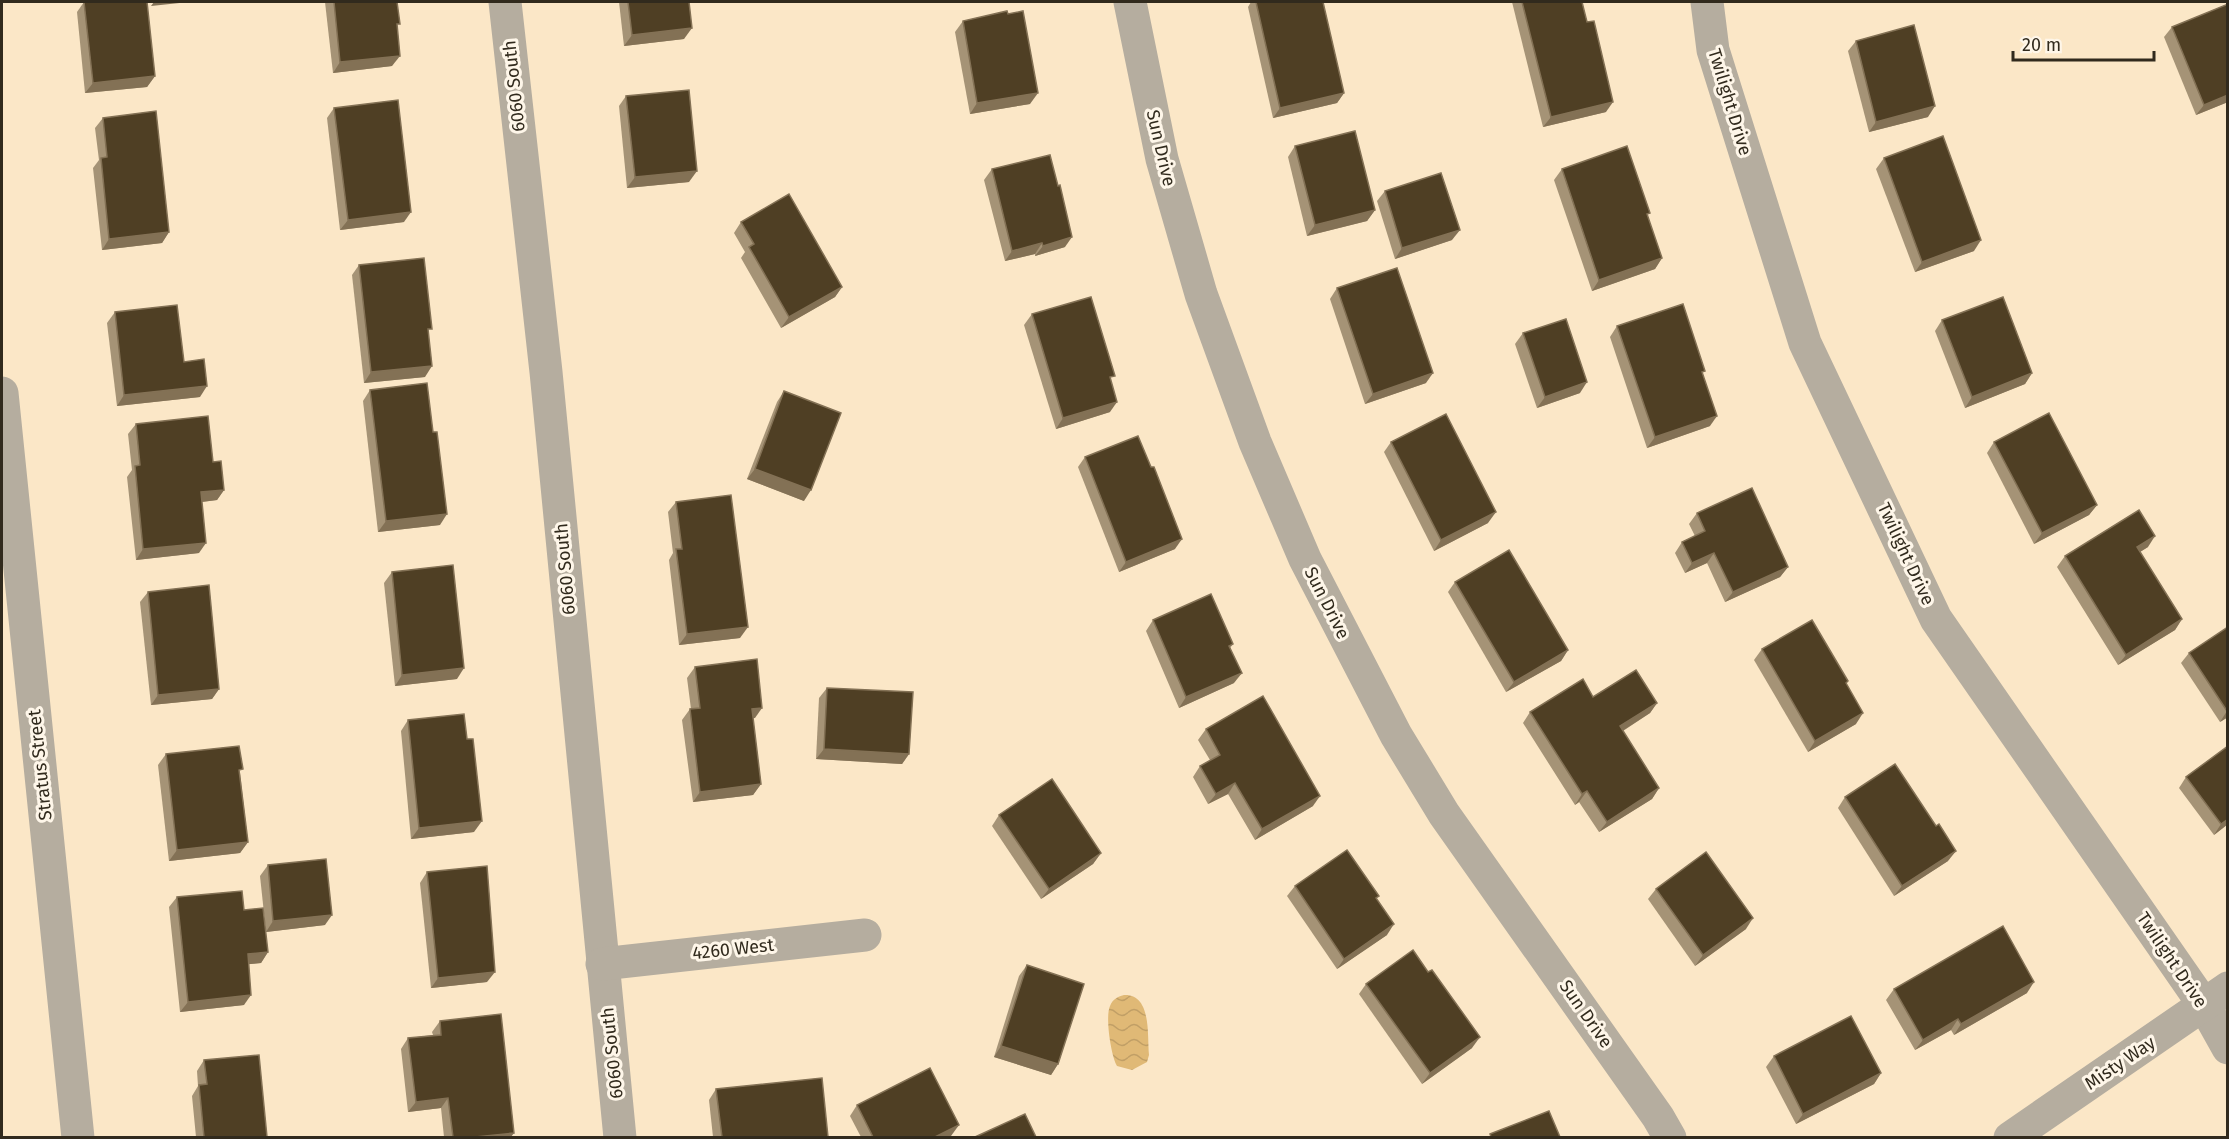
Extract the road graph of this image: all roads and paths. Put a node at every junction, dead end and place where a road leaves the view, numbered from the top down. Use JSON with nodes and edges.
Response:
{"nodes":[{"id":1,"x":504,"y":2,"type":"edge"},
{"id":2,"x":1130,"y":2,"type":"edge"},
{"id":3,"x":1707,"y":2,"type":"edge"},
{"id":4,"x":2,"y":393,"type":"edge"},
{"id":5,"x":865,"y":935,"type":"dead end"},
{"id":6,"x":602,"y":964,"type":"junction"},
{"id":7,"x":2216,"y":996,"type":"edge"},
{"id":8,"x":2228,"y":1048,"type":"edge"},
{"id":9,"x":78,"y":1137,"type":"edge"},
{"id":10,"x":620,"y":1137,"type":"edge"},
{"id":11,"x":1670,"y":1137,"type":"edge"},
{"id":12,"x":2010,"y":1137,"type":"edge"}],
"edges":[{"from":1,"to":6,"type":"street","name":"6060 South"},
{"from":2,"to":11,"type":"street","name":"Sun Drive"},
{"from":3,"to":7,"type":"street","name":"Twilight Drive"},
{"from":4,"to":9,"type":"street","name":"Stratus Street"},
{"from":5,"to":6,"type":"street","name":"4260 West"},
{"from":6,"to":10,"type":"street","name":"6060 South"},
{"from":7,"to":8,"type":"street","name":"Twilight Drive"},
{"from":7,"to":12,"type":"street","name":"Misty Way"}]}
